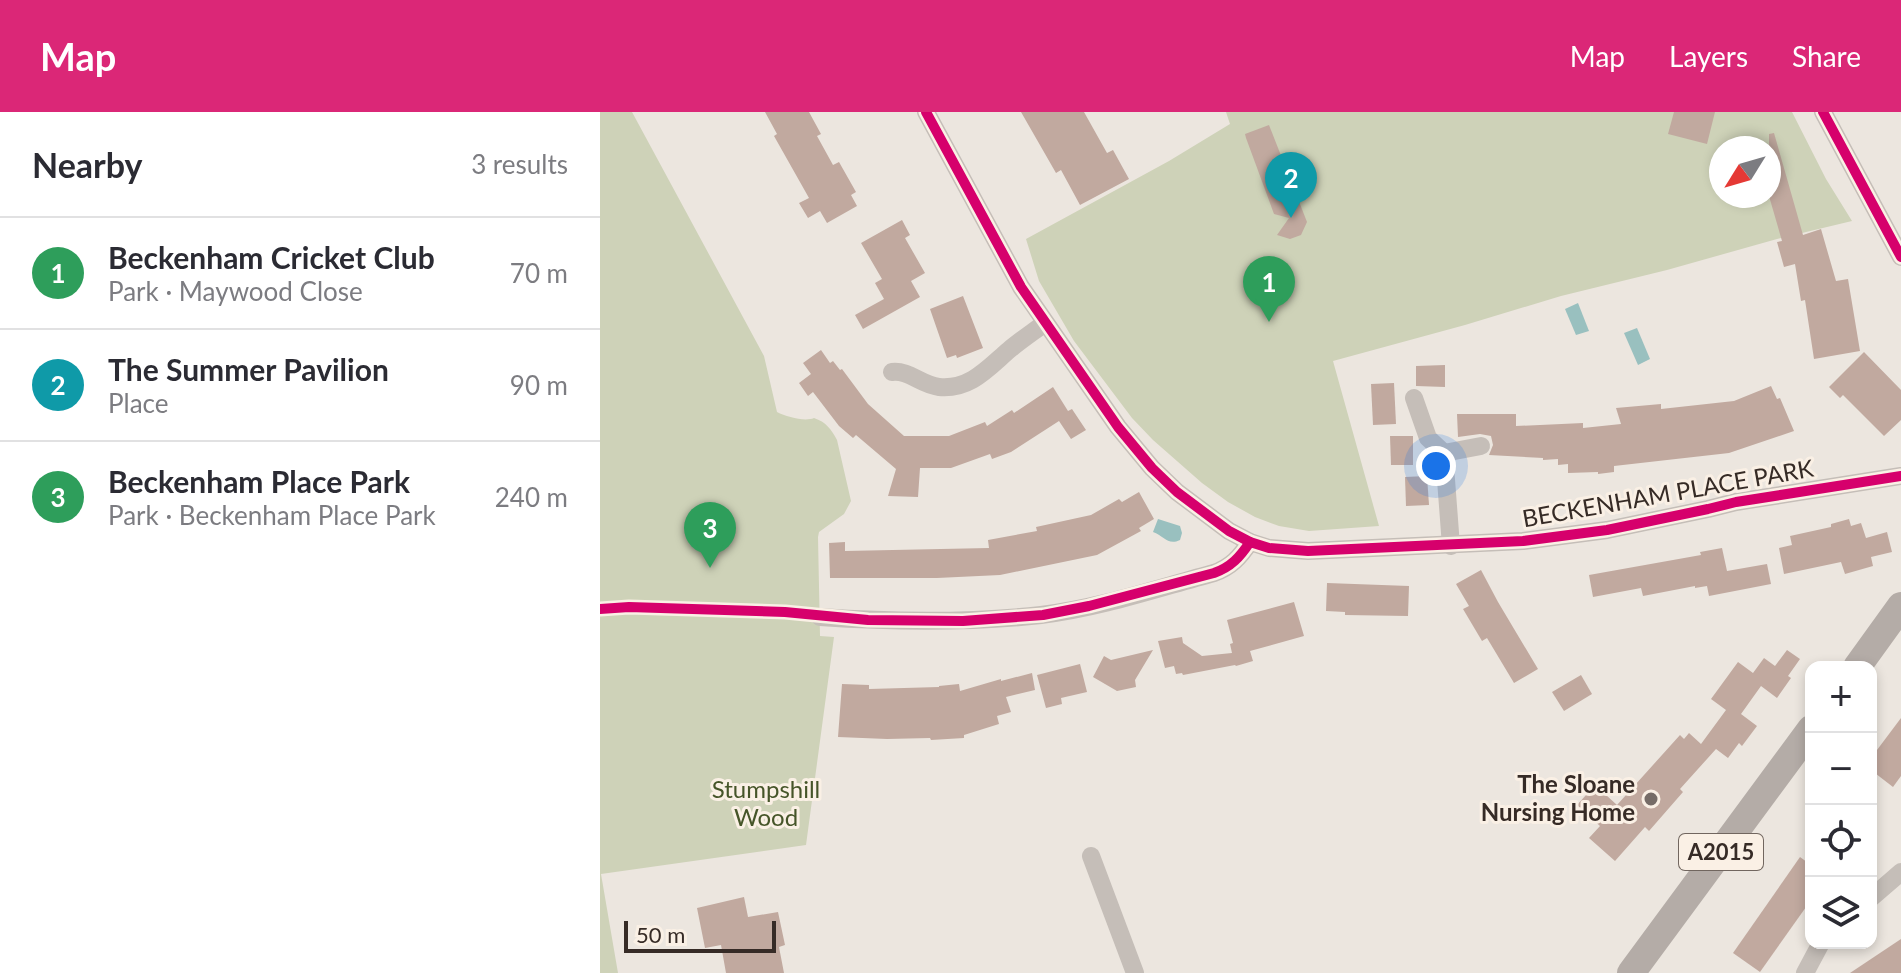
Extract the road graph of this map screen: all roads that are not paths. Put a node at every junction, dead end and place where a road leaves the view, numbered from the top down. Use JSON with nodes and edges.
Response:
{"nodes":[{"id":1,"x":926,"y":112,"type":"edge"},
{"id":2,"x":1823,"y":112,"type":"edge"},
{"id":3,"x":1901,"y":257,"type":"edge"},
{"id":4,"x":1045,"y":323,"type":"junction"},
{"id":5,"x":892,"y":372,"type":"dead end"},
{"id":6,"x":1414,"y":398,"type":"dead end"},
{"id":7,"x":1481,"y":446,"type":"dead end"},
{"id":8,"x":1444,"y":453,"type":"junction"},
{"id":9,"x":1901,"y":476,"type":"edge"},
{"id":10,"x":1250,"y":542,"type":"junction"},
{"id":11,"x":1451,"y":546,"type":"junction"},
{"id":12,"x":1901,"y":606,"type":"edge"},
{"id":13,"x":820,"y":617,"type":"dead end"},
{"id":14,"x":1861,"y":661,"type":"edge"},
{"id":15,"x":1808,"y":733,"type":"edge"},
{"id":16,"x":1091,"y":856,"type":"dead end"},
{"id":17,"x":1901,"y":872,"type":"edge"},
{"id":18,"x":1877,"y":893,"type":"edge"},
{"id":19,"x":1818,"y":949,"type":"edge"},
{"id":20,"x":1135,"y":973,"type":"edge"},
{"id":21,"x":1631,"y":973,"type":"edge"},
{"id":22,"x":1805,"y":973,"type":"edge"}],
"edges":[{"from":1,"to":4,"type":"street","name":"BECKENHAM PLACE PARK"},
{"from":2,"to":3,"type":"street"},
{"from":4,"to":5,"type":"street"},
{"from":4,"to":10,"type":"street","name":"BECKENHAM PLACE PARK"},
{"from":6,"to":8,"type":"street"},
{"from":7,"to":8,"type":"street"},
{"from":8,"to":11,"type":"street"},
{"from":9,"to":11,"type":"street","name":"BECKENHAM PLACE PARK"},
{"from":10,"to":11,"type":"street","name":"BECKENHAM PLACE PARK"},
{"from":10,"to":13,"type":"street"},
{"from":12,"to":14,"type":"main road"},
{"from":15,"to":21,"type":"main road","number":"A2015"},
{"from":16,"to":20,"type":"street"},
{"from":17,"to":18,"type":"street"},
{"from":19,"to":22,"type":"street"}]}
